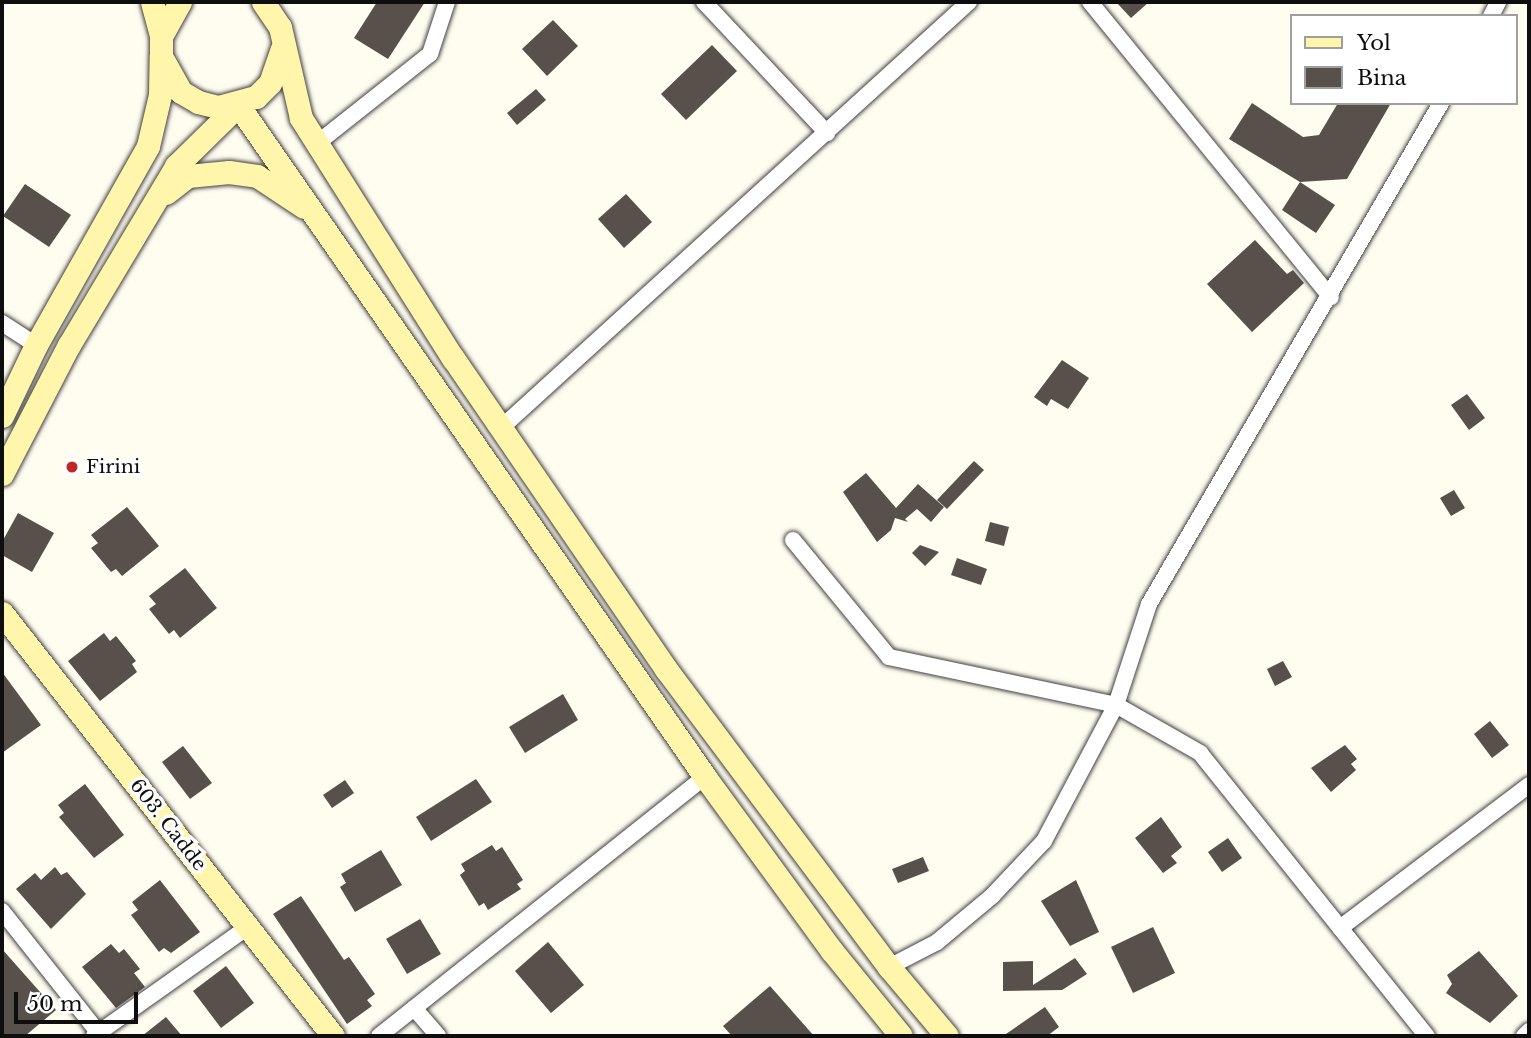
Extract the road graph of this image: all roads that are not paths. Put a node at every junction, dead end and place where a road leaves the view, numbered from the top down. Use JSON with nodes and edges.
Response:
{"nodes":[{"id":1,"x":152,"y":2,"type":"edge"},
{"id":2,"x":180,"y":2,"type":"edge"},
{"id":3,"x":262,"y":2,"type":"edge"},
{"id":4,"x":284,"y":2,"type":"edge"},
{"id":5,"x":447,"y":2,"type":"edge"},
{"id":6,"x":704,"y":2,"type":"edge"},
{"id":7,"x":969,"y":2,"type":"edge"},
{"id":8,"x":1090,"y":2,"type":"edge"},
{"id":9,"x":281,"y":37,"type":"junction"},
{"id":10,"x":161,"y":46,"type":"junction"},
{"id":11,"x":238,"y":105,"type":"junction"},
{"id":12,"x":1440,"y":105,"type":"edge"},
{"id":13,"x":827,"y":133,"type":"junction"},
{"id":14,"x":315,"y":145,"type":"junction"},
{"id":15,"x":153,"y":205,"type":"junction"},
{"id":16,"x":317,"y":217,"type":"junction"},
{"id":17,"x":1331,"y":298,"type":"junction"},
{"id":18,"x":2,"y":323,"type":"edge"},
{"id":19,"x":36,"y":345,"type":"junction"},
{"id":20,"x":2,"y":415,"type":"edge"},
{"id":21,"x":501,"y":428,"type":"junction"},
{"id":22,"x":2,"y":474,"type":"edge"},
{"id":23,"x":793,"y":540,"type":"dead end"},
{"id":24,"x":2,"y":613,"type":"edge"},
{"id":25,"x":1116,"y":705,"type":"junction"},
{"id":26,"x":705,"y":777,"type":"junction"},
{"id":27,"x":1529,"y":785,"type":"edge"},
{"id":28,"x":2,"y":911,"type":"edge"},
{"id":29,"x":248,"y":927,"type":"junction"},
{"id":30,"x":1340,"y":928,"type":"junction"},
{"id":31,"x":889,"y":967,"type":"junction"},
{"id":32,"x":414,"y":1008,"type":"junction"},
{"id":33,"x":1529,"y":1031,"type":"edge"},
{"id":34,"x":98,"y":1035,"type":"edge"},
{"id":35,"x":333,"y":1036,"type":"edge"},
{"id":36,"x":379,"y":1036,"type":"edge"},
{"id":37,"x":438,"y":1036,"type":"edge"},
{"id":38,"x":901,"y":1036,"type":"edge"},
{"id":39,"x":947,"y":1036,"type":"edge"},
{"id":40,"x":1427,"y":1036,"type":"edge"},
{"id":41,"x":1524,"y":1036,"type":"edge"}],
"edges":[{"from":1,"to":10,"type":"main road"},
{"from":2,"to":10,"type":"main road"},
{"from":3,"to":9,"type":"main road"},
{"from":4,"to":9,"type":"main road"},
{"from":5,"to":14,"type":"street"},
{"from":6,"to":13,"type":"street"},
{"from":7,"to":13,"type":"street"},
{"from":8,"to":17,"type":"street"},
{"from":9,"to":11,"type":"main road"},
{"from":9,"to":14,"type":"main road"},
{"from":10,"to":11,"type":"main road"},
{"from":10,"to":19,"type":"main road"},
{"from":11,"to":15,"type":"main road"},
{"from":11,"to":16,"type":"main road"},
{"from":12,"to":17,"type":"street"},
{"from":13,"to":21,"type":"street"},
{"from":14,"to":21,"type":"main road"},
{"from":15,"to":16,"type":"main road"},
{"from":15,"to":22,"type":"main road"},
{"from":16,"to":26,"type":"main road"},
{"from":17,"to":25,"type":"street"},
{"from":18,"to":19,"type":"street"},
{"from":19,"to":20,"type":"main road"},
{"from":21,"to":31,"type":"main road"},
{"from":23,"to":25,"type":"street"},
{"from":24,"to":29,"type":"main road","name":"603. Cadde"},
{"from":25,"to":30,"type":"street"},
{"from":25,"to":31,"type":"street"},
{"from":26,"to":32,"type":"street"},
{"from":26,"to":38,"type":"main road"},
{"from":27,"to":30,"type":"street"},
{"from":28,"to":34,"type":"street"},
{"from":29,"to":34,"type":"street"},
{"from":29,"to":35,"type":"main road","name":"603. Cadde"},
{"from":30,"to":40,"type":"street"},
{"from":31,"to":39,"type":"main road"},
{"from":32,"to":36,"type":"street"},
{"from":32,"to":37,"type":"street"},
{"from":33,"to":41,"type":"street"}]}
